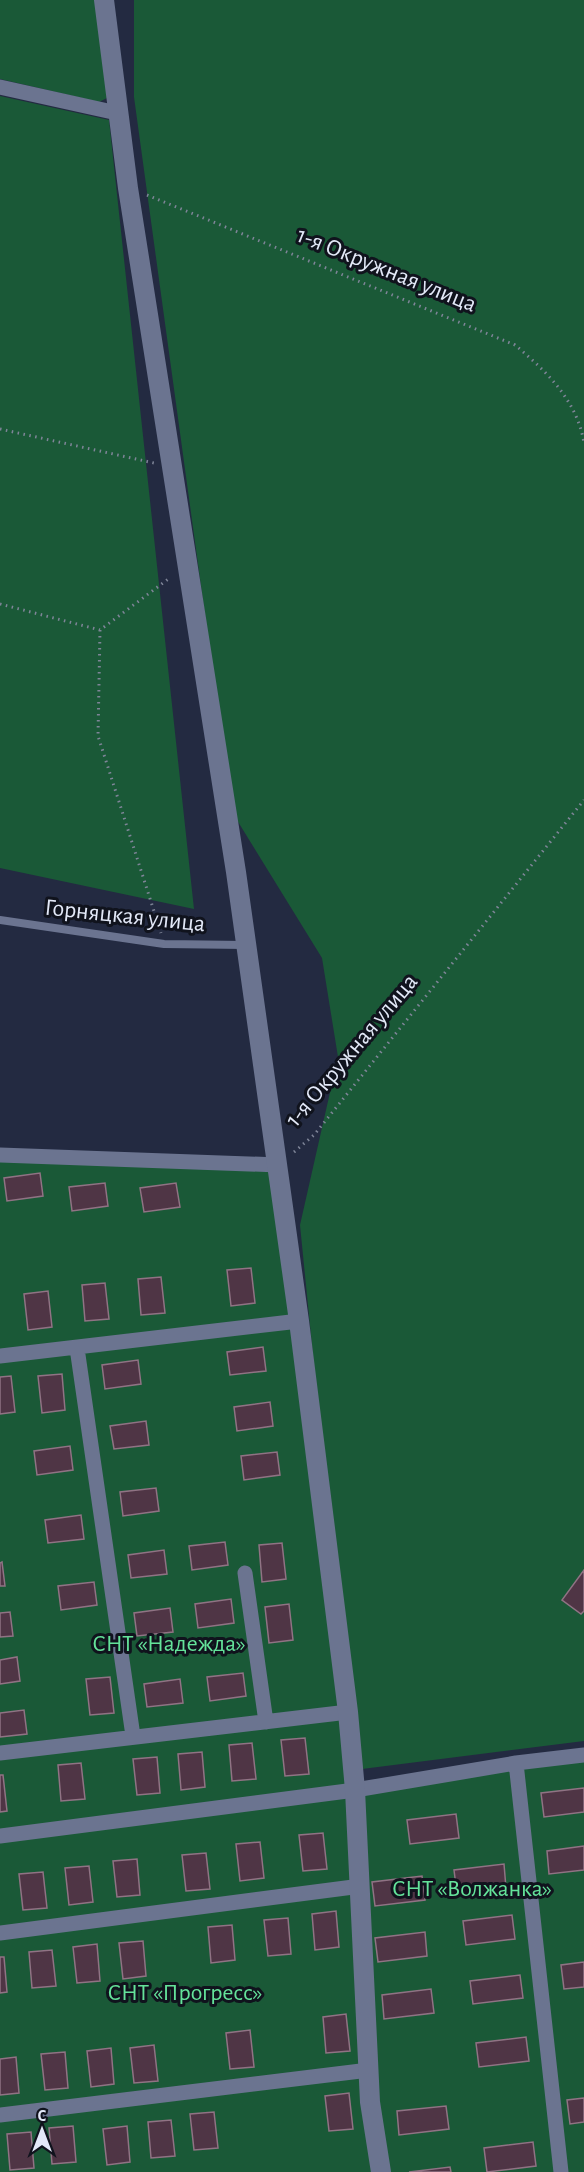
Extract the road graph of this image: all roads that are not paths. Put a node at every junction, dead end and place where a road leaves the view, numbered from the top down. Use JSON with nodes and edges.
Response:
{"nodes":[{"id":1,"x":104,"y":0,"type":"edge"},
{"id":2,"x":0,"y":87,"type":"edge"},
{"id":3,"x":117,"y":113,"type":"junction"},
{"id":4,"x":0,"y":920,"type":"edge"},
{"id":5,"x":246,"y":945,"type":"junction"},
{"id":6,"x":0,"y":1155,"type":"edge"},
{"id":7,"x":279,"y":1165,"type":"junction"},
{"id":8,"x":299,"y":1321,"type":"junction"},
{"id":9,"x":77,"y":1348,"type":"junction"},
{"id":10,"x":0,"y":1356,"type":"edge"},
{"id":11,"x":246,"y":1573,"type":"dead end"},
{"id":12,"x":348,"y":1712,"type":"junction"},
{"id":13,"x":266,"y":1722,"type":"junction"},
{"id":14,"x":133,"y":1736,"type":"junction"},
{"id":15,"x":0,"y":1753,"type":"edge"},
{"id":16,"x":584,"y":1755,"type":"edge"},
{"id":17,"x":516,"y":1763,"type":"junction"},
{"id":18,"x":355,"y":1790,"type":"junction"},
{"id":19,"x":0,"y":1836,"type":"edge"},
{"id":20,"x":361,"y":1886,"type":"junction"},
{"id":21,"x":0,"y":1933,"type":"edge"},
{"id":22,"x":369,"y":2070,"type":"junction"},
{"id":23,"x":0,"y":2115,"type":"edge"},
{"id":24,"x":381,"y":2172,"type":"edge"},
{"id":25,"x":561,"y":2172,"type":"edge"}],
"edges":[{"from":1,"to":3,"type":"street"},
{"from":2,"to":3,"type":"street"},
{"from":3,"to":5,"type":"street"},
{"from":4,"to":5,"type":"lane","name":"Горняцкая улица"},
{"from":5,"to":7,"type":"street"},
{"from":6,"to":7,"type":"street"},
{"from":7,"to":8,"type":"street"},
{"from":8,"to":9,"type":"street"},
{"from":8,"to":12,"type":"street"},
{"from":9,"to":10,"type":"street"},
{"from":9,"to":14,"type":"street"},
{"from":11,"to":13,"type":"street"},
{"from":12,"to":13,"type":"street"},
{"from":12,"to":18,"type":"street"},
{"from":13,"to":14,"type":"street"},
{"from":14,"to":15,"type":"street"},
{"from":16,"to":17,"type":"street"},
{"from":17,"to":18,"type":"street"},
{"from":17,"to":25,"type":"street"},
{"from":18,"to":19,"type":"street"},
{"from":18,"to":20,"type":"street"},
{"from":20,"to":21,"type":"street"},
{"from":20,"to":22,"type":"street"},
{"from":22,"to":23,"type":"street"},
{"from":22,"to":24,"type":"street"}]}
